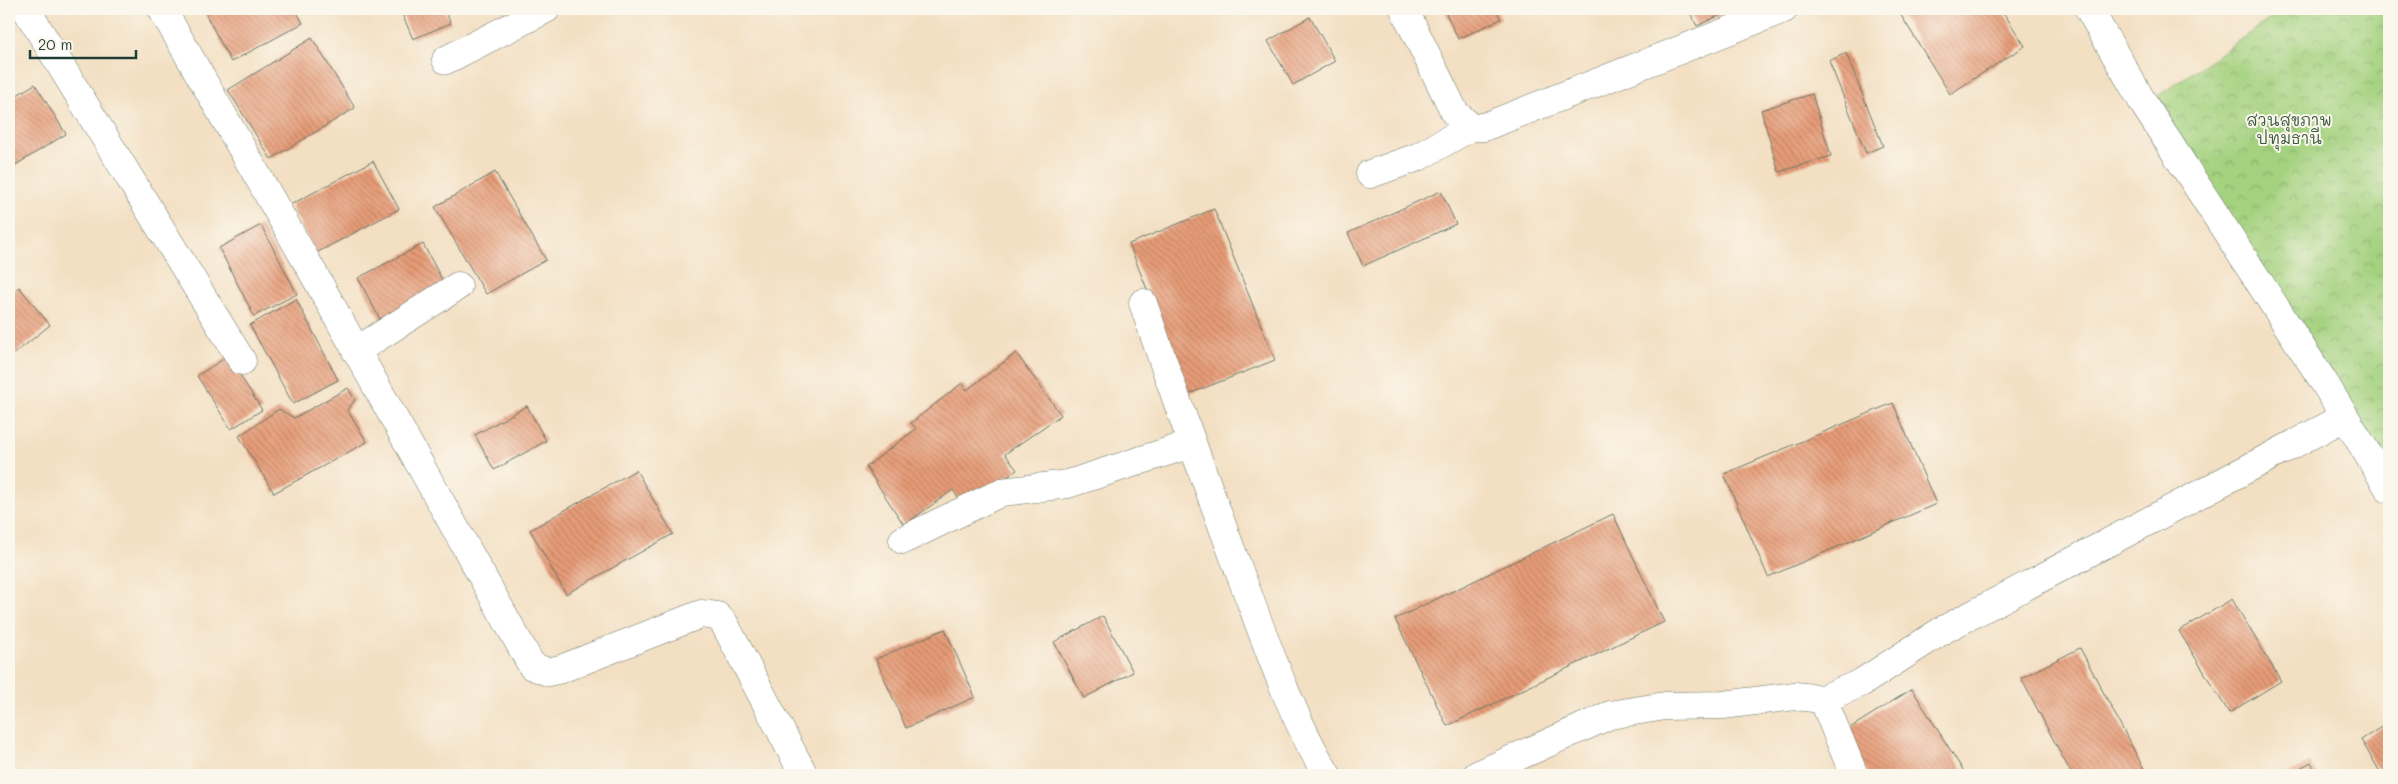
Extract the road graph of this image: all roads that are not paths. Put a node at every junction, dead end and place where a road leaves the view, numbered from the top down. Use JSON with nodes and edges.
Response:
{"nodes":[{"id":1,"x":26,"y":9,"type":"edge"},
{"id":2,"x":162,"y":9,"type":"edge"},
{"id":3,"x":546,"y":9,"type":"edge"},
{"id":4,"x":1404,"y":9,"type":"edge"},
{"id":5,"x":1784,"y":9,"type":"edge"},
{"id":6,"x":2092,"y":10,"type":"edge"},
{"id":7,"x":446,"y":60,"type":"dead end"},
{"id":8,"x":1471,"y":127,"type":"junction"},
{"id":9,"x":1370,"y":174,"type":"dead end"},
{"id":10,"x":458,"y":286,"type":"dead end"},
{"id":11,"x":1143,"y":303,"type":"dead end"},
{"id":12,"x":356,"y":351,"type":"junction"},
{"id":13,"x":242,"y":361,"type":"dead end"},
{"id":14,"x":2345,"y":417,"type":"junction"},
{"id":15,"x":1191,"y":444,"type":"junction"},
{"id":16,"x":2389,"y":488,"type":"edge"},
{"id":17,"x":903,"y":540,"type":"dead end"},
{"id":18,"x":1824,"y":699,"type":"junction"},
{"id":19,"x":804,"y":775,"type":"edge"},
{"id":20,"x":1327,"y":775,"type":"edge"},
{"id":21,"x":1477,"y":775,"type":"edge"},
{"id":22,"x":1854,"y":775,"type":"edge"}],
"edges":[{"from":1,"to":13,"type":"street"},
{"from":2,"to":12,"type":"street"},
{"from":3,"to":7,"type":"street"},
{"from":4,"to":8,"type":"street"},
{"from":5,"to":8,"type":"street"},
{"from":6,"to":14,"type":"street"},
{"from":8,"to":9,"type":"street"},
{"from":10,"to":12,"type":"street"},
{"from":11,"to":15,"type":"street"},
{"from":12,"to":19,"type":"street"},
{"from":14,"to":16,"type":"street"},
{"from":14,"to":18,"type":"street"},
{"from":15,"to":17,"type":"street"},
{"from":15,"to":20,"type":"street"},
{"from":18,"to":21,"type":"street"},
{"from":18,"to":22,"type":"street"}]}
